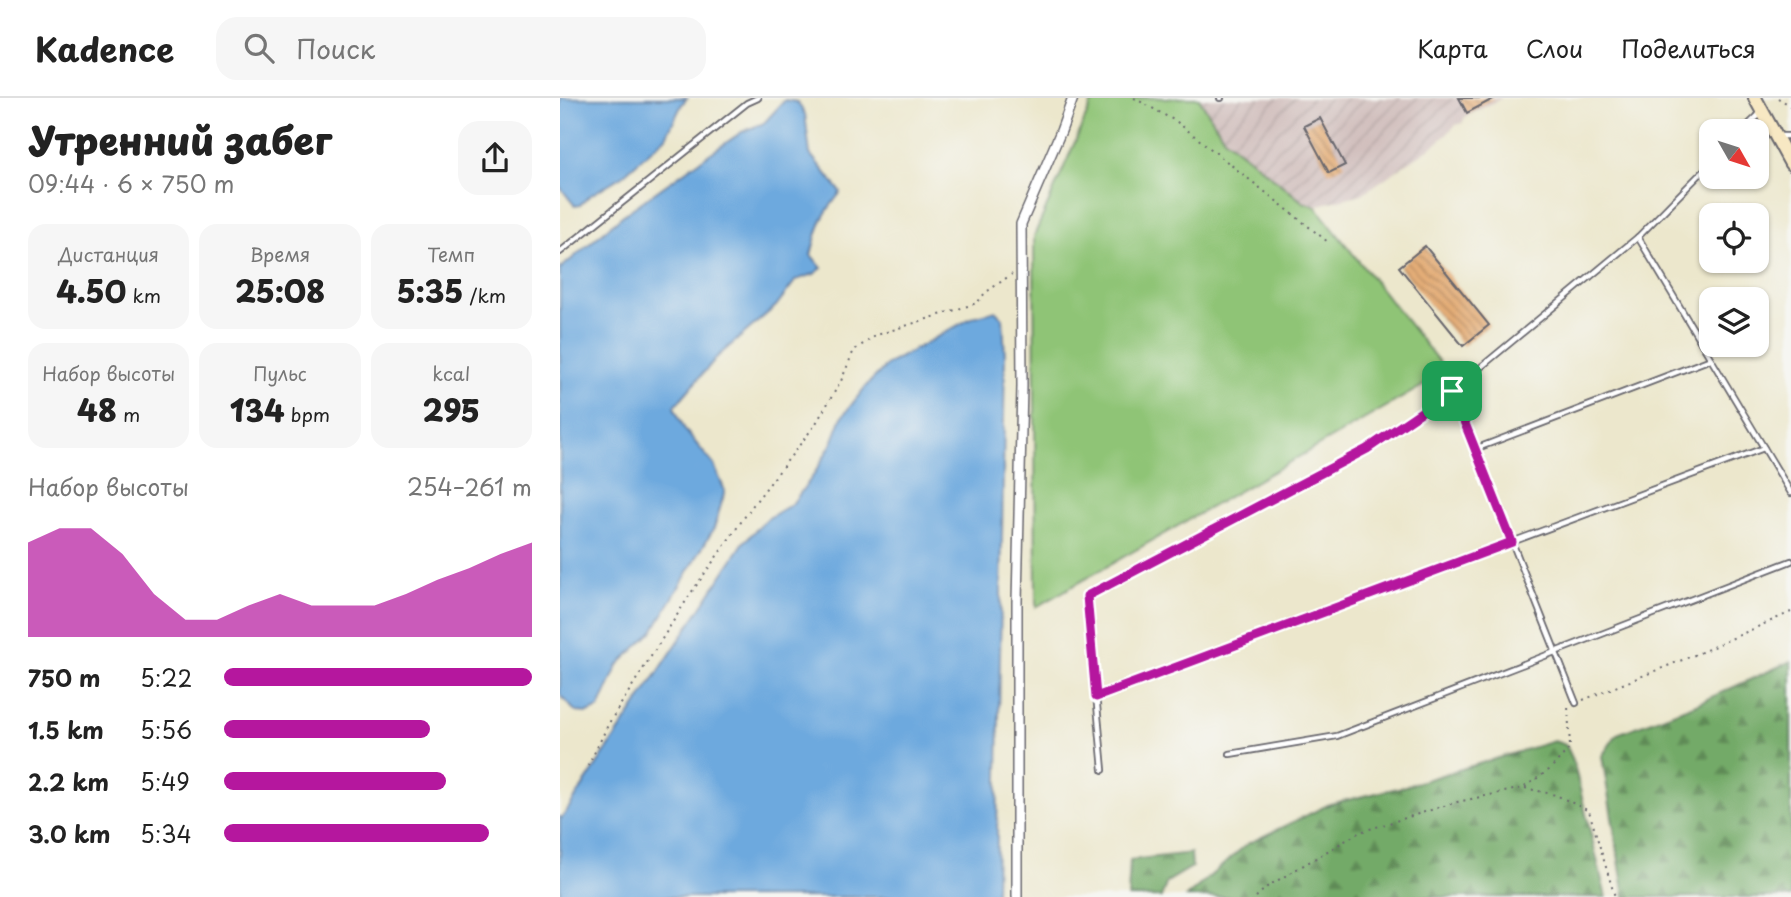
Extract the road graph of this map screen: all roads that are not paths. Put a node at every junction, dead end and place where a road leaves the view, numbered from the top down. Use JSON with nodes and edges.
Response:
{"nodes":[{"id":1,"x":758,"y":98,"type":"edge"},
{"id":2,"x":1073,"y":98,"type":"edge"},
{"id":3,"x":1759,"y":102,"type":"edge"},
{"id":4,"x":1749,"y":119,"type":"edge"},
{"id":5,"x":1776,"y":136,"type":"junction"},
{"id":6,"x":1791,"y":136,"type":"edge"},
{"id":7,"x":1791,"y":164,"type":"edge"},
{"id":8,"x":1699,"y":175,"type":"edge"},
{"id":9,"x":1638,"y":237,"type":"junction"},
{"id":10,"x":560,"y":252,"type":"edge"},
{"id":11,"x":1711,"y":359,"type":"junction"},
{"id":12,"x":1452,"y":391,"type":"junction"},
{"id":13,"x":1764,"y":448,"type":"junction"},
{"id":14,"x":1475,"y":449,"type":"junction"},
{"id":15,"x":1791,"y":493,"type":"edge"},
{"id":16,"x":1512,"y":542,"type":"junction"},
{"id":17,"x":1791,"y":561,"type":"edge"},
{"id":18,"x":1556,"y":652,"type":"junction"},
{"id":19,"x":1096,"y":697,"type":"junction"},
{"id":20,"x":1576,"y":703,"type":"road end"},
{"id":21,"x":1230,"y":754,"type":"dead end"},
{"id":22,"x":1103,"y":770,"type":"dead end"},
{"id":23,"x":1017,"y":897,"type":"edge"}],
"edges":[{"from":1,"to":10,"type":"lane"},
{"from":2,"to":23,"type":"street"},
{"from":3,"to":4,"type":"lane"},
{"from":3,"to":5,"type":"main road"},
{"from":5,"to":6,"type":"lane"},
{"from":5,"to":7,"type":"main road"},
{"from":8,"to":9,"type":"lane"},
{"from":9,"to":11,"type":"lane"},
{"from":9,"to":12,"type":"lane"},
{"from":11,"to":13,"type":"lane"},
{"from":11,"to":14,"type":"lane"},
{"from":12,"to":14,"type":"lane"},
{"from":12,"to":19,"type":"lane"},
{"from":13,"to":15,"type":"lane"},
{"from":13,"to":16,"type":"lane"},
{"from":14,"to":16,"type":"lane"},
{"from":16,"to":18,"type":"lane"},
{"from":16,"to":19,"type":"lane"},
{"from":17,"to":18,"type":"lane"},
{"from":18,"to":20,"type":"lane"},
{"from":18,"to":21,"type":"lane"},
{"from":19,"to":22,"type":"lane"}]}
